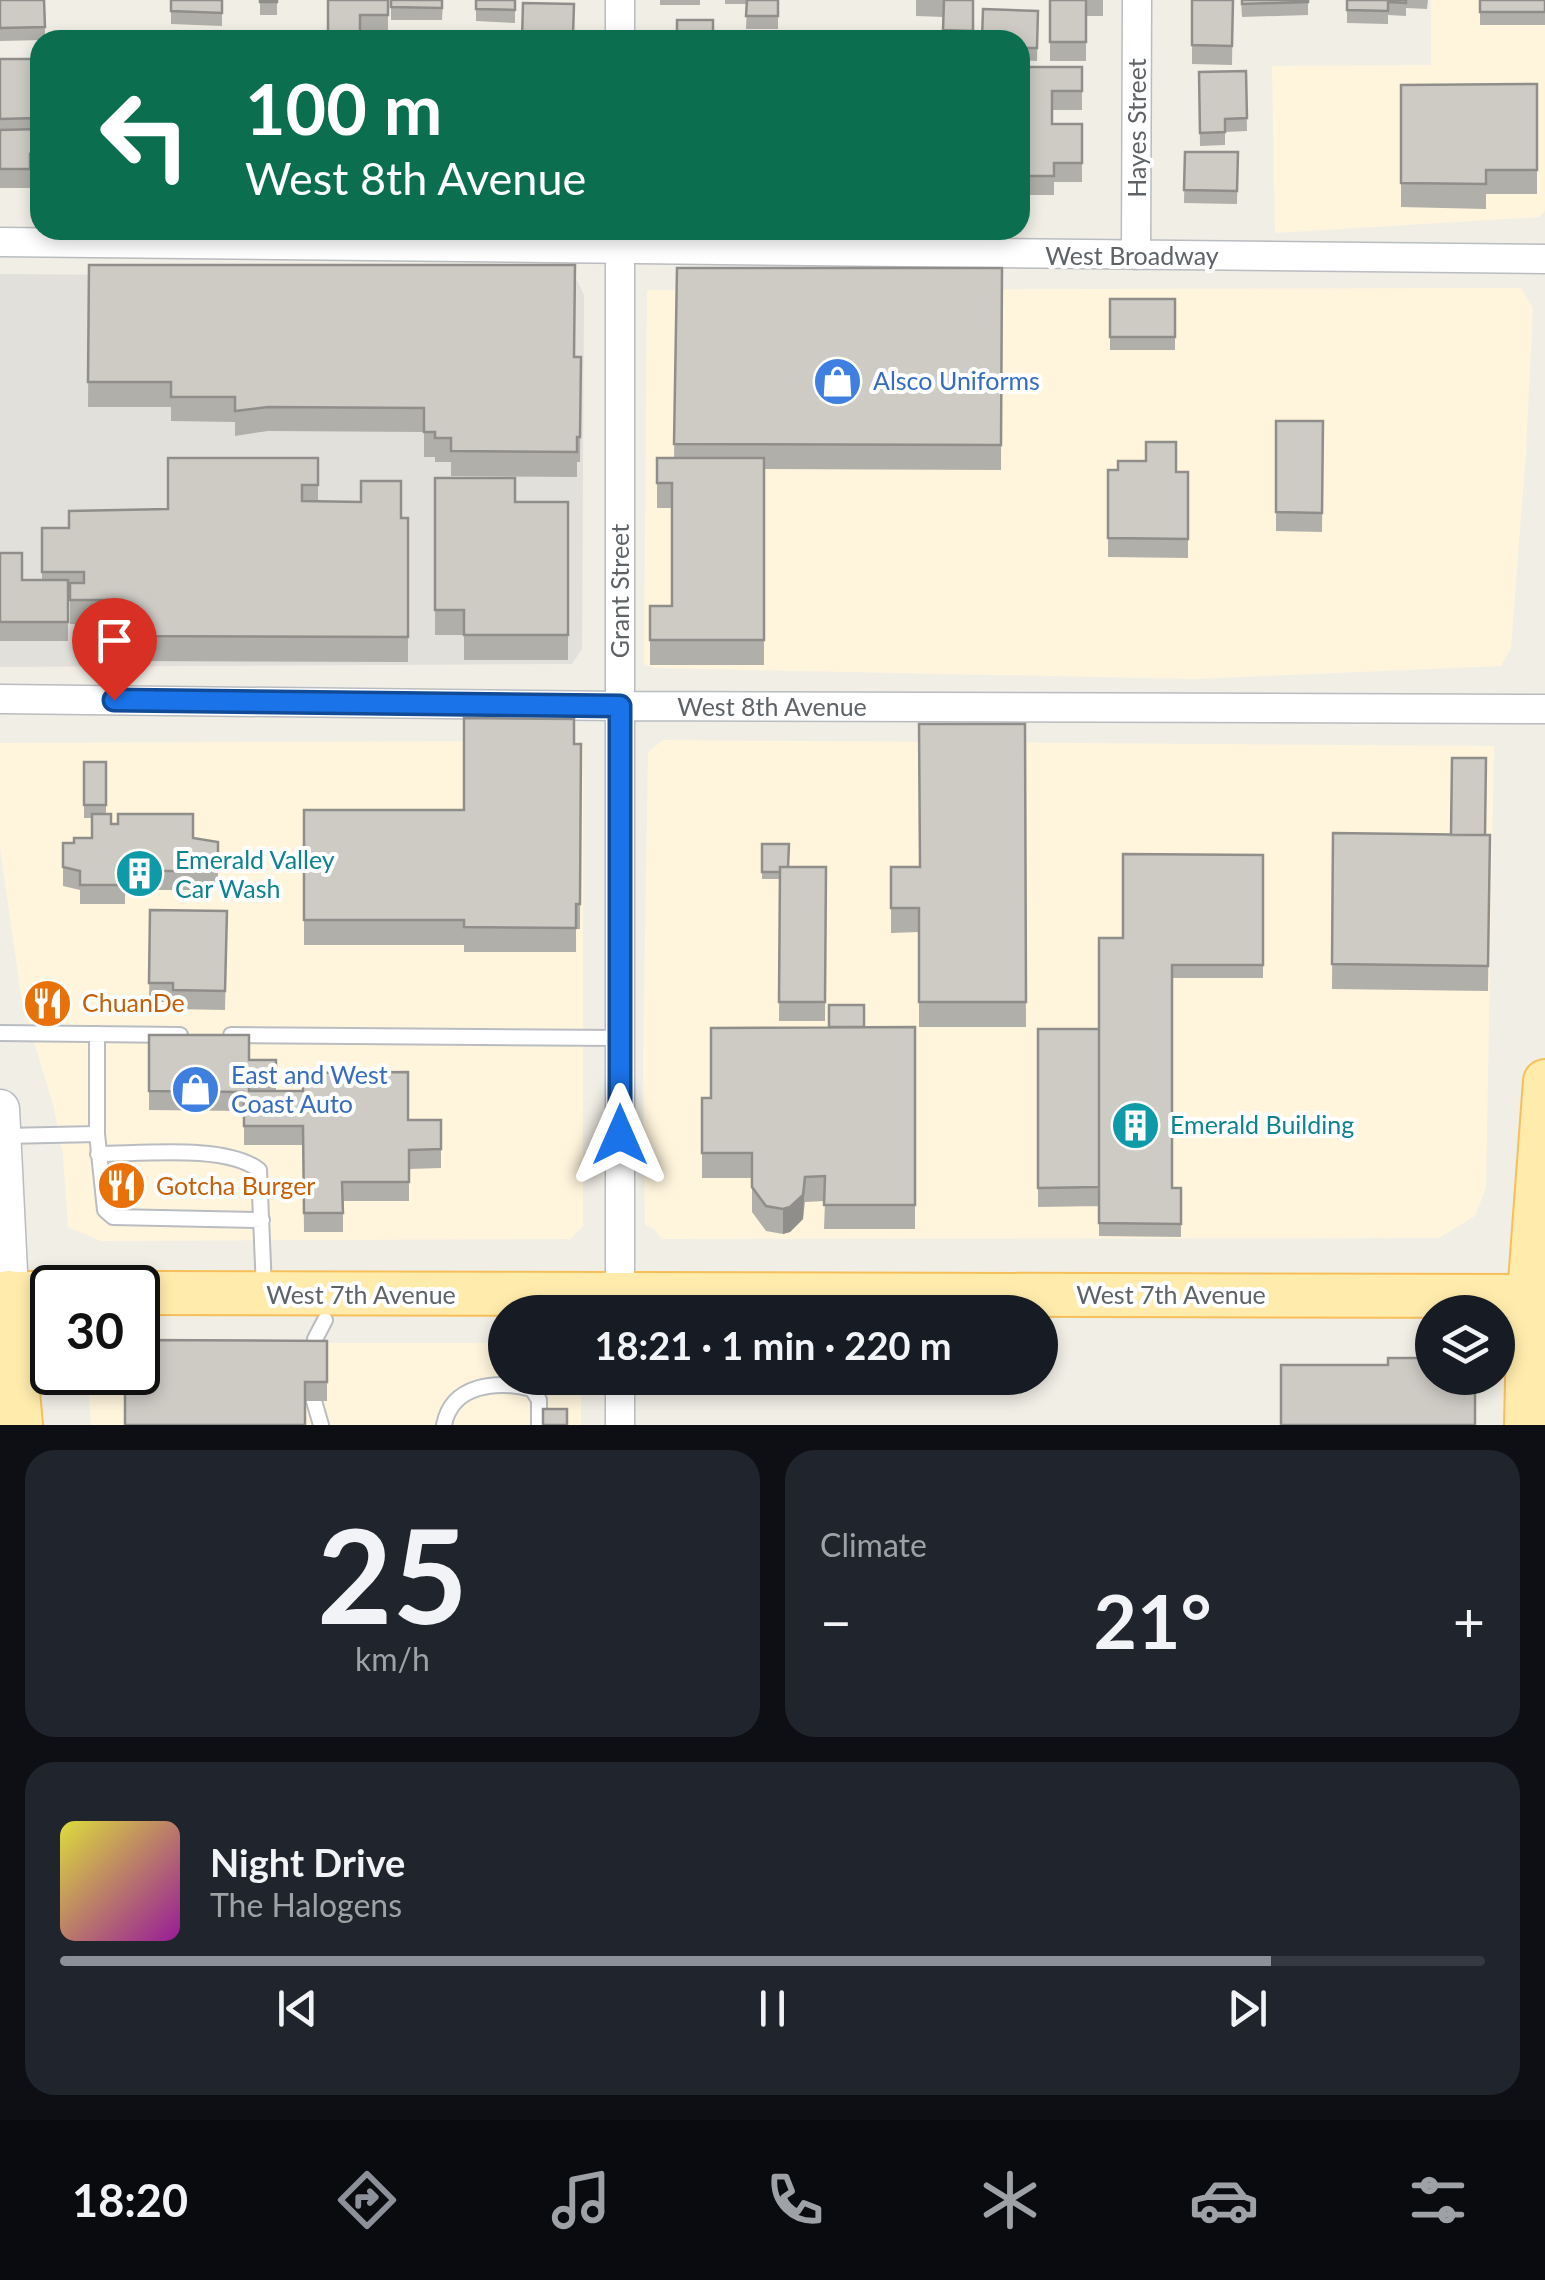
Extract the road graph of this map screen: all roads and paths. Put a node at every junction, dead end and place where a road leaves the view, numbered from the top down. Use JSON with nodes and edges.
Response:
{"nodes":[{"id":1,"x":620,"y":0,"type":"edge"},
{"id":2,"x":1137,"y":0,"type":"edge"},
{"id":3,"x":620,"y":30,"type":"edge"},
{"id":4,"x":620,"y":241,"type":"edge"},
{"id":5,"x":0,"y":242,"type":"edge"},
{"id":6,"x":1136,"y":256,"type":"junction"},
{"id":7,"x":1545,"y":259,"type":"edge"},
{"id":8,"x":0,"y":699,"type":"edge"},
{"id":9,"x":620,"y":706,"type":"junction"},
{"id":10,"x":1545,"y":709,"type":"edge"},
{"id":11,"x":0,"y":1033,"type":"edge"},
{"id":12,"x":96,"y":1034,"type":"junction"},
{"id":13,"x":194,"y":1035,"type":"edge"},
{"id":14,"x":213,"y":1035,"type":"edge"},
{"id":15,"x":620,"y":1038,"type":"junction"},
{"id":16,"x":1545,"y":1081,"type":"edge"},
{"id":17,"x":2,"y":1123,"type":"edge"},
{"id":18,"x":97,"y":1134,"type":"junction"},
{"id":19,"x":1543,"y":1141,"type":"edge"},
{"id":20,"x":98,"y":1154,"type":"junction"},
{"id":21,"x":262,"y":1220,"type":"junction"},
{"id":22,"x":4,"y":1293,"type":"edge"},
{"id":23,"x":30,"y":1293,"type":"edge"},
{"id":24,"x":160,"y":1293,"type":"edge"},
{"id":25,"x":264,"y":1294,"type":"junction"},
{"id":26,"x":620,"y":1295,"type":"edge"},
{"id":27,"x":1537,"y":1296,"type":"edge"},
{"id":28,"x":488,"y":1300,"type":"edge"},
{"id":29,"x":1058,"y":1300,"type":"edge"},
{"id":30,"x":325,"y":1320,"type":"dead end"},
{"id":31,"x":314,"y":1360,"type":"edge"},
{"id":32,"x":620,"y":1395,"type":"edge"},
{"id":33,"x":314,"y":1401,"type":"edge"},
{"id":34,"x":21,"y":1425,"type":"edge"},
{"id":35,"x":321,"y":1425,"type":"edge"},
{"id":36,"x":444,"y":1425,"type":"edge"},
{"id":37,"x":539,"y":1425,"type":"edge"},
{"id":38,"x":620,"y":1425,"type":"edge"},
{"id":39,"x":1526,"y":1425,"type":"edge"}],
"edges":[{"from":1,"to":3,"type":"street"},
{"from":2,"to":6,"type":"street","name":"Hayes Street"},
{"from":4,"to":5,"type":"street","name":"West Broadway"},
{"from":4,"to":6,"type":"street","name":"West Broadway"},
{"from":4,"to":9,"type":"street","name":"Grant Street"},
{"from":6,"to":7,"type":"street","name":"West Broadway"},
{"from":8,"to":9,"type":"street","name":"West 8th Avenue"},
{"from":9,"to":10,"type":"street","name":"West 8th Avenue"},
{"from":9,"to":15,"type":"street","name":"Grant Street"},
{"from":11,"to":12,"type":"lane"},
{"from":12,"to":13,"type":"lane"},
{"from":12,"to":18,"type":"lane"},
{"from":14,"to":15,"type":"lane"},
{"from":15,"to":26,"type":"street","name":"Grant Street"},
{"from":16,"to":19,"type":"main road"},
{"from":17,"to":18,"type":"lane"},
{"from":17,"to":22,"type":"main road"},
{"from":18,"to":20,"type":"lane"},
{"from":19,"to":27,"type":"main road"},
{"from":20,"to":21,"type":"lane"},
{"from":20,"to":21,"type":"lane"},
{"from":21,"to":25,"type":"lane"},
{"from":22,"to":23,"type":"main road"},
{"from":22,"to":34,"type":"main road"},
{"from":24,"to":25,"type":"main road","name":"West 7th Avenue"},
{"from":25,"to":28,"type":"main road","name":"West 7th Avenue"},
{"from":27,"to":29,"type":"main road","name":"West 7th Avenue"},
{"from":27,"to":39,"type":"main road"},
{"from":30,"to":31,"type":"lane"},
{"from":32,"to":38,"type":"street"},
{"from":33,"to":35,"type":"lane"},
{"from":36,"to":37,"type":"lane"}]}
